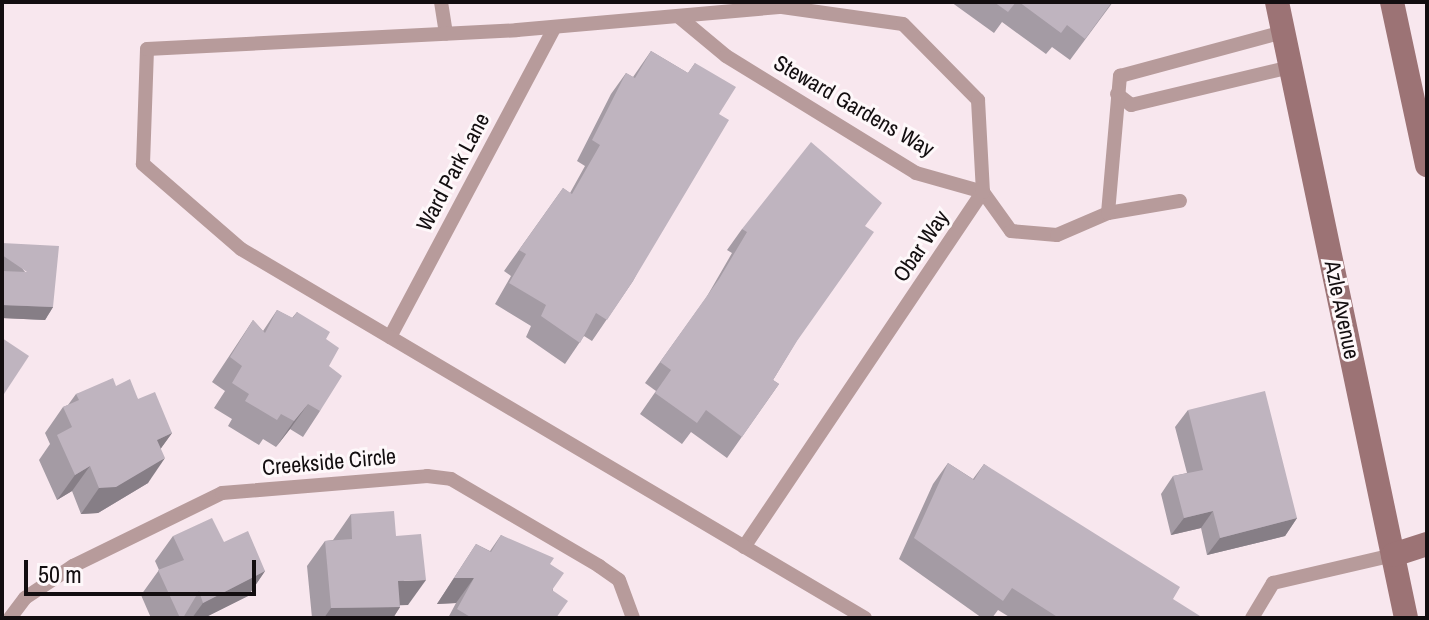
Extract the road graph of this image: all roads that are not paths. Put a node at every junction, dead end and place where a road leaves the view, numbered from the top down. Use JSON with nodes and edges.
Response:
{"nodes":[{"id":1,"x":441,"y":2,"type":"edge"},
{"id":2,"x":1277,"y":2,"type":"edge"},
{"id":3,"x":1392,"y":2,"type":"edge"},
{"id":4,"x":678,"y":16,"type":"junction"},
{"id":5,"x":555,"y":27,"type":"junction"},
{"id":6,"x":1283,"y":32,"type":"junction"},
{"id":7,"x":446,"y":34,"type":"junction"},
{"id":8,"x":1290,"y":67,"type":"junction"},
{"id":9,"x":1117,"y":94,"type":"junction"},
{"id":10,"x":1427,"y":165,"type":"edge"},
{"id":11,"x":983,"y":192,"type":"junction"},
{"id":12,"x":1180,"y":201,"type":"dead end"},
{"id":13,"x":1108,"y":213,"type":"junction"},
{"id":14,"x":390,"y":337,"type":"junction"},
{"id":15,"x":1427,"y":544,"type":"edge"},
{"id":16,"x":744,"y":547,"type":"junction"},
{"id":17,"x":1393,"y":555,"type":"junction"},
{"id":18,"x":10,"y":618,"type":"edge"},
{"id":19,"x":633,"y":618,"type":"edge"},
{"id":20,"x":865,"y":618,"type":"edge"},
{"id":21,"x":1252,"y":618,"type":"edge"},
{"id":22,"x":1406,"y":618,"type":"edge"}],
"edges":[{"from":1,"to":7,"type":"lane"},
{"from":2,"to":6,"type":"main road","name":"Azle Avenue"},
{"from":3,"to":10,"type":"main road"},
{"from":4,"to":5,"type":"lane"},
{"from":4,"to":11,"type":"lane","name":"Steward Gardens Way"},
{"from":4,"to":11,"type":"lane"},
{"from":5,"to":7,"type":"lane"},
{"from":5,"to":14,"type":"lane","name":"Ward Park Lane"},
{"from":6,"to":8,"type":"main road","name":"Azle Avenue"},
{"from":6,"to":9,"type":"lane"},
{"from":7,"to":14,"type":"lane"},
{"from":8,"to":9,"type":"lane"},
{"from":8,"to":17,"type":"main road","name":"Azle Avenue"},
{"from":9,"to":13,"type":"lane"},
{"from":11,"to":13,"type":"lane"},
{"from":11,"to":16,"type":"lane","name":"Obar Way"},
{"from":12,"to":13,"type":"lane"},
{"from":14,"to":16,"type":"lane"},
{"from":15,"to":17,"type":"main road"},
{"from":16,"to":20,"type":"lane"},
{"from":17,"to":21,"type":"lane"},
{"from":17,"to":22,"type":"main road","name":"Azle Avenue"},
{"from":18,"to":19,"type":"lane","name":"Creekside Circle"}]}
